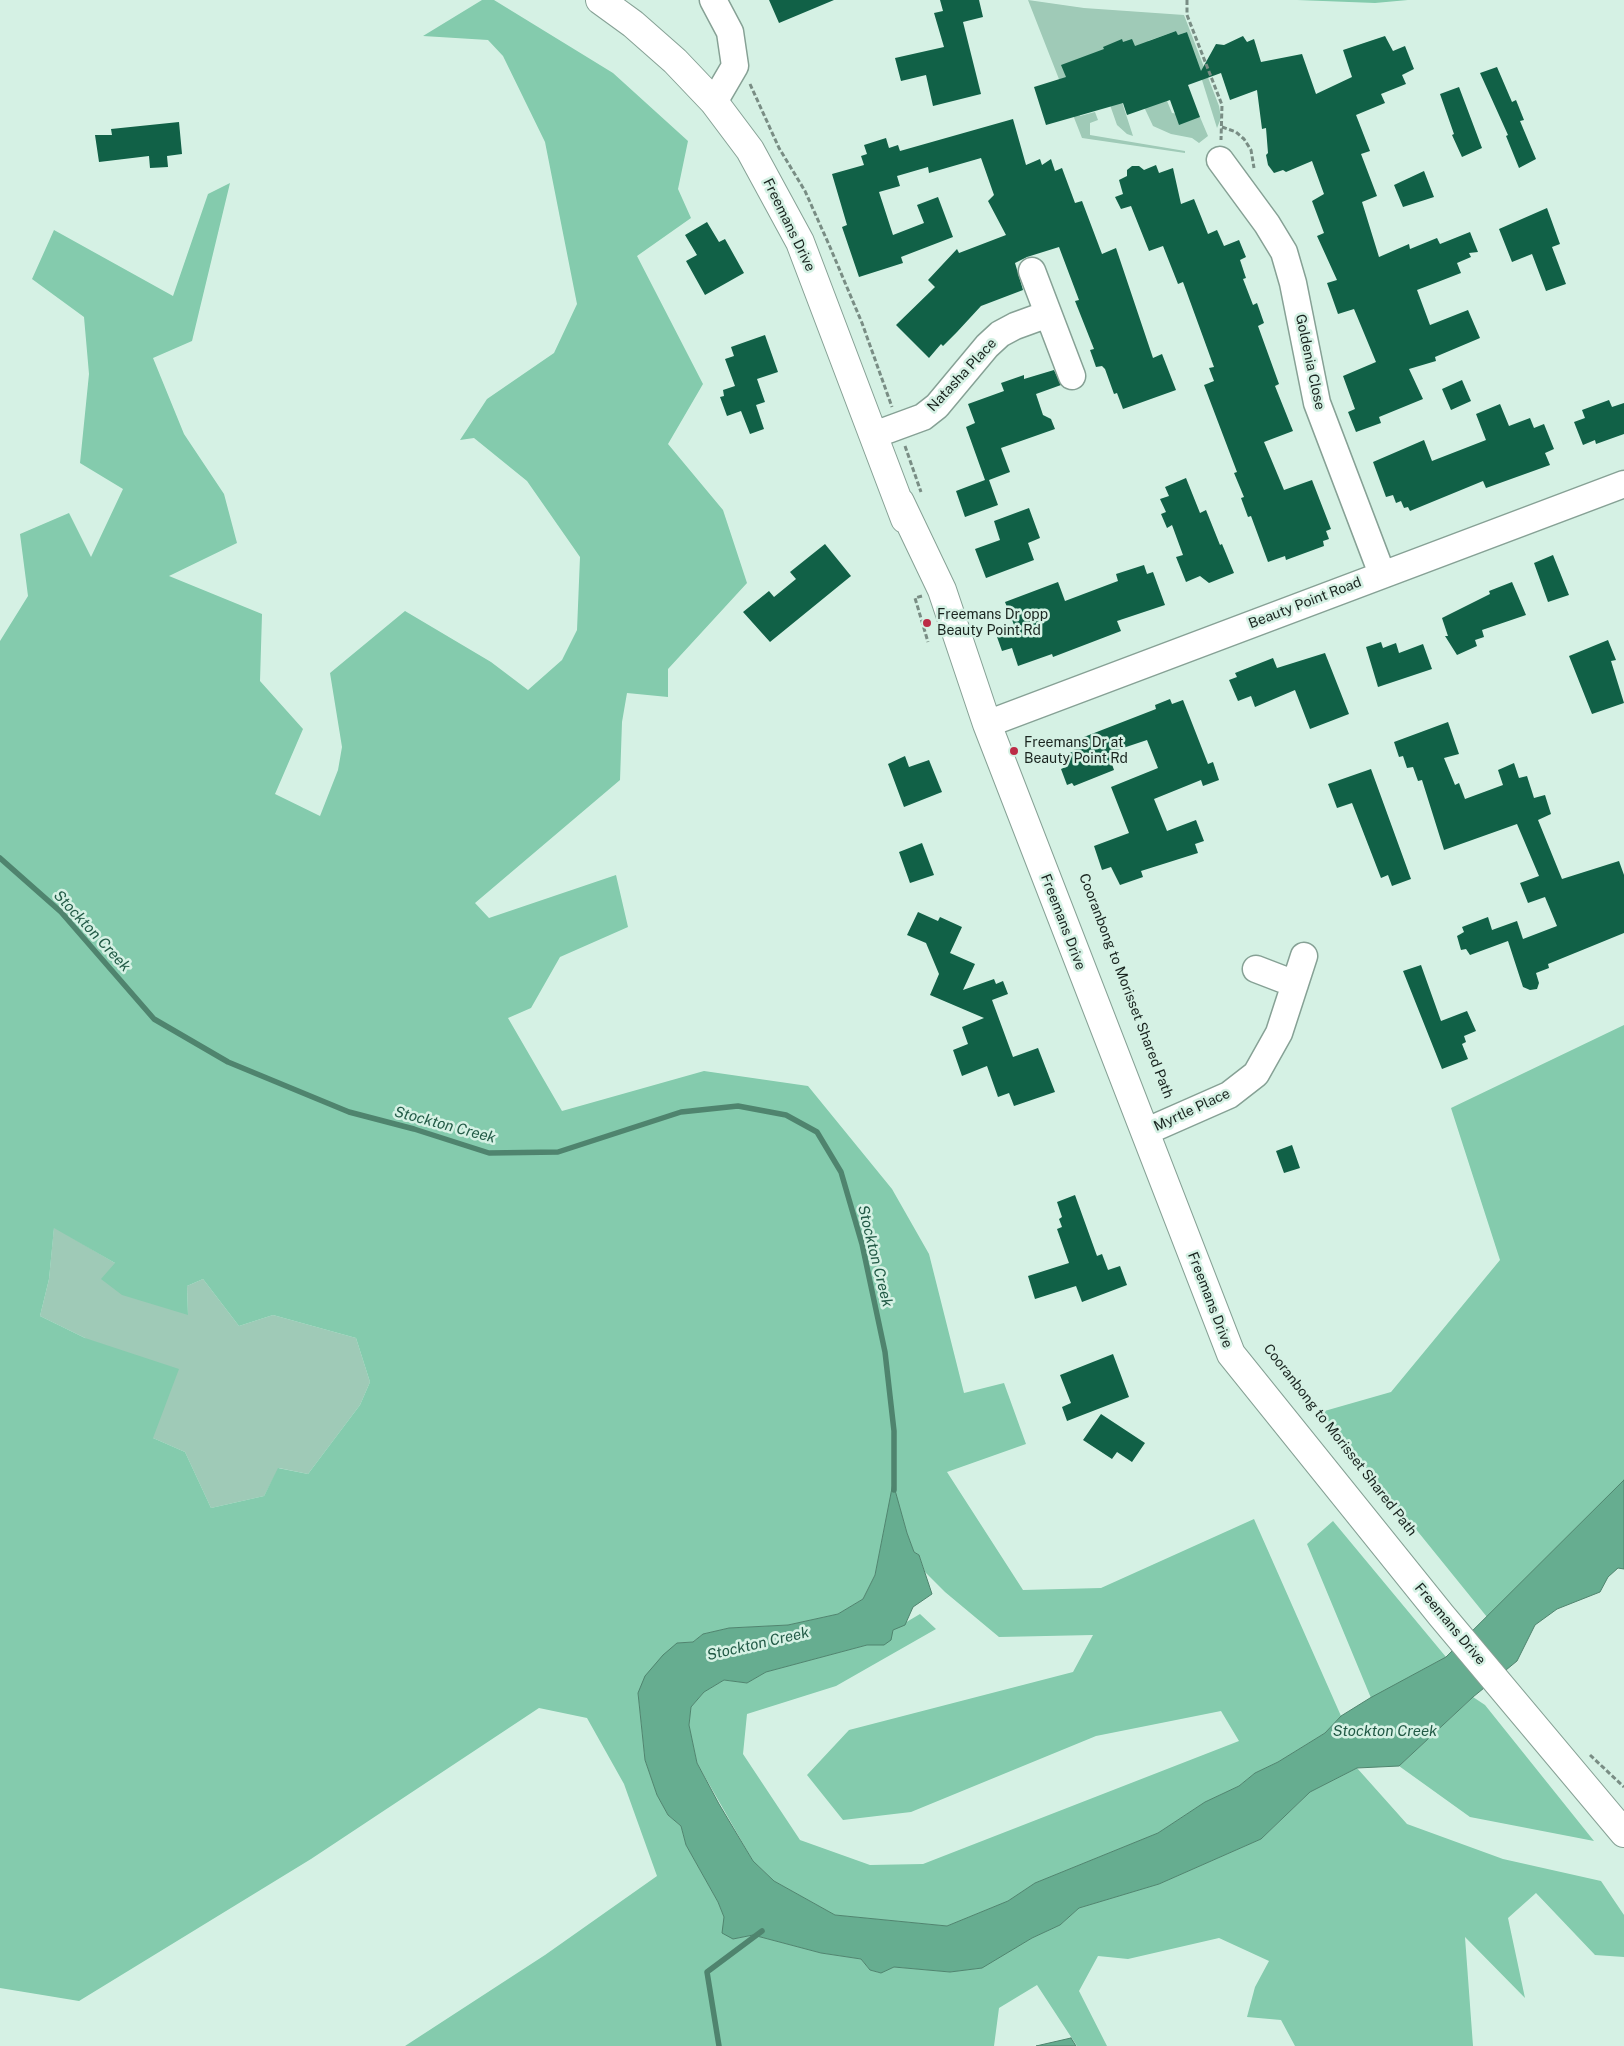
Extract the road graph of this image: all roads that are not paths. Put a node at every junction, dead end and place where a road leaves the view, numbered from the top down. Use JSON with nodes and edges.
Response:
{"nodes":[{"id":1,"x":600,"y":0,"type":"edge"},
{"id":2,"x":713,"y":0,"type":"edge"},
{"id":3,"x":714,"y":102,"type":"junction"},
{"id":4,"x":1220,"y":160,"type":"road end"},
{"id":5,"x":1032,"y":271,"type":"dead end"},
{"id":6,"x":1048,"y":314,"type":"junction"},
{"id":7,"x":1072,"y":376,"type":"dead end"},
{"id":8,"x":874,"y":435,"type":"junction"},
{"id":9,"x":1624,"y":484,"type":"edge"},
{"id":10,"x":1382,"y":574,"type":"junction"},
{"id":11,"x":987,"y":724,"type":"junction"},
{"id":12,"x":1304,"y":956,"type":"dead end"},
{"id":13,"x":1256,"y":969,"type":"dead end"},
{"id":14,"x":1295,"y":984,"type":"junction"},
{"id":15,"x":1145,"y":1132,"type":"junction"},
{"id":16,"x":1624,"y":1833,"type":"edge"}],
"edges":[{"from":1,"to":3,"type":"main road","name":"Freemans Drive"},
{"from":2,"to":3,"type":"street"},
{"from":3,"to":8,"type":"main road","name":"Freemans Drive"},
{"from":4,"to":10,"type":"street","name":"Goldenia Close"},
{"from":5,"to":6,"type":"street"},
{"from":6,"to":7,"type":"street"},
{"from":6,"to":8,"type":"street","name":"Natasha Place"},
{"from":8,"to":11,"type":"main road","name":"Freemans Drive"},
{"from":9,"to":10,"type":"street","name":"Beauty Point Road"},
{"from":10,"to":11,"type":"street","name":"Beauty Point Road"},
{"from":11,"to":15,"type":"main road","name":"Freemans Drive"},
{"from":12,"to":14,"type":"street","name":"Myrtle Place"},
{"from":13,"to":14,"type":"street"},
{"from":14,"to":15,"type":"street","name":"Myrtle Place"},
{"from":15,"to":16,"type":"main road","name":"Freemans Drive"}]}
